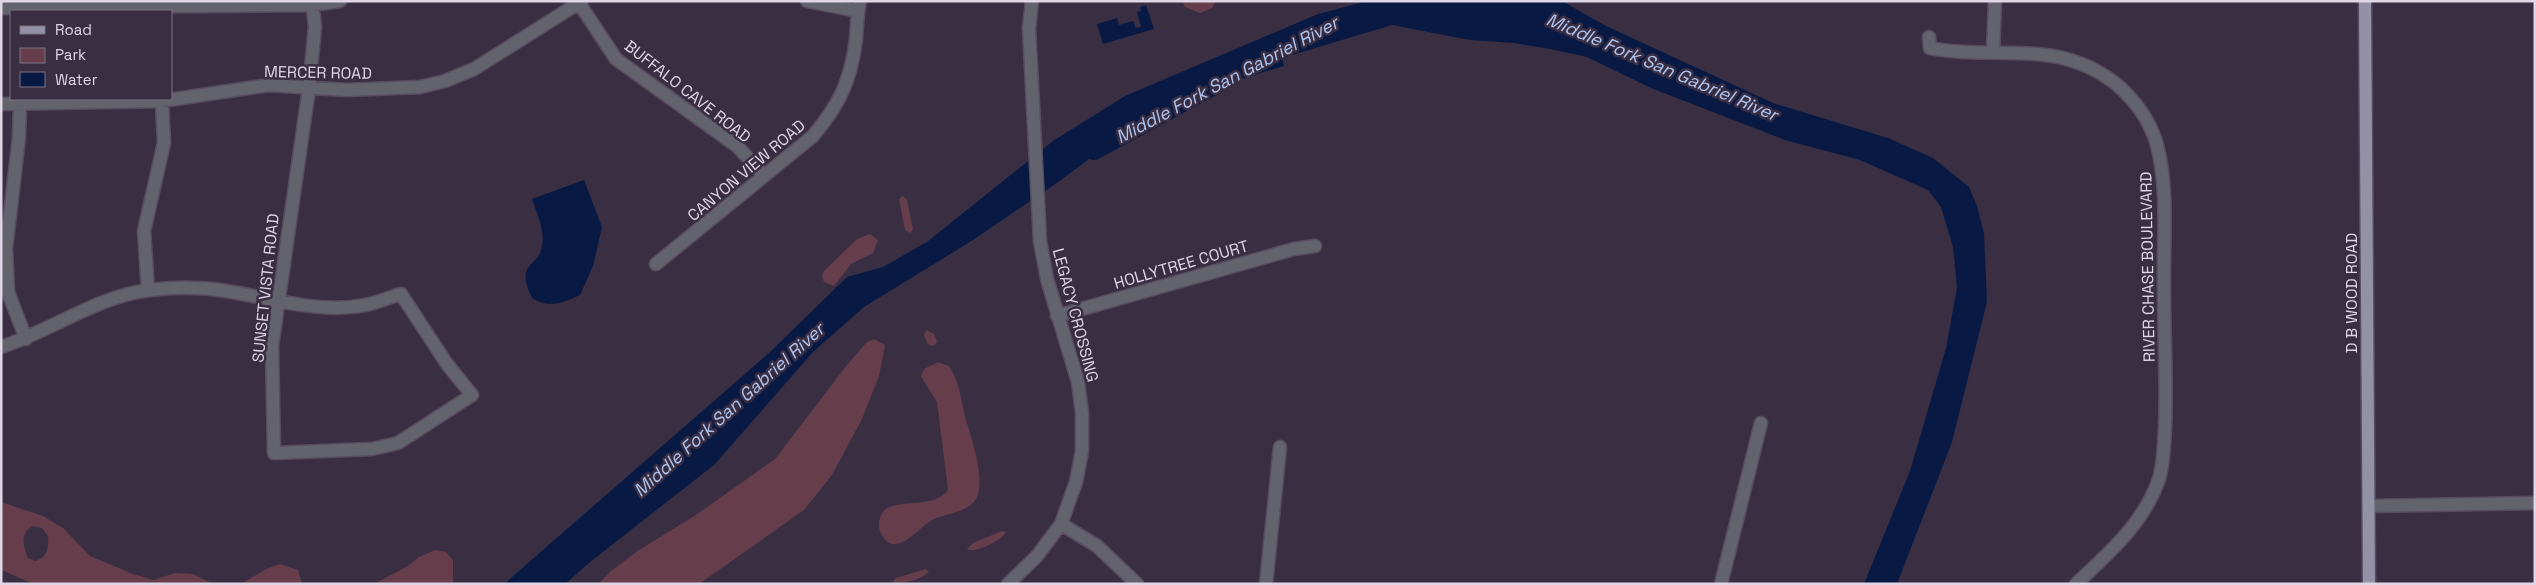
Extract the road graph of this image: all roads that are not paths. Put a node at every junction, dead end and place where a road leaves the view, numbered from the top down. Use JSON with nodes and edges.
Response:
{"nodes":[{"id":1,"x":340,"y":1,"type":"edge"},
{"id":2,"x":807,"y":1,"type":"edge"},
{"id":3,"x":1032,"y":1,"type":"edge"},
{"id":4,"x":1995,"y":1,"type":"edge"},
{"id":5,"x":2365,"y":1,"type":"edge"},
{"id":6,"x":580,"y":2,"type":"edge"},
{"id":7,"x":312,"y":3,"type":"edge"},
{"id":8,"x":859,"y":6,"type":"edge"},
{"id":9,"x":1,"y":8,"type":"edge"},
{"id":10,"x":1929,"y":37,"type":"dead end"},
{"id":11,"x":1993,"y":52,"type":"junction"},
{"id":12,"x":309,"y":88,"type":"junction"},
{"id":13,"x":169,"y":100,"type":"edge"},
{"id":14,"x":172,"y":100,"type":"edge"},
{"id":15,"x":162,"y":101,"type":"junction"},
{"id":16,"x":1,"y":104,"type":"edge"},
{"id":17,"x":20,"y":104,"type":"junction"},
{"id":18,"x":764,"y":176,"type":"junction"},
{"id":19,"x":1315,"y":246,"type":"dead end"},
{"id":20,"x":656,"y":264,"type":"dead end"},
{"id":21,"x":148,"y":290,"type":"junction"},
{"id":22,"x":278,"y":300,"type":"junction"},
{"id":23,"x":1057,"y":316,"type":"junction"},
{"id":24,"x":26,"y":339,"type":"junction"},
{"id":25,"x":1,"y":347,"type":"edge"},
{"id":26,"x":1761,"y":424,"type":"dead end"},
{"id":27,"x":1280,"y":447,"type":"dead end"},
{"id":28,"x":2535,"y":503,"type":"edge"},
{"id":29,"x":2369,"y":506,"type":"junction"},
{"id":30,"x":1061,"y":524,"type":"junction"},
{"id":31,"x":1008,"y":584,"type":"edge"},
{"id":32,"x":1137,"y":584,"type":"edge"},
{"id":33,"x":1266,"y":584,"type":"edge"},
{"id":34,"x":1721,"y":584,"type":"edge"},
{"id":35,"x":2076,"y":584,"type":"edge"},
{"id":36,"x":2369,"y":584,"type":"edge"}],
"edges":[{"from":1,"to":7,"type":"street"},
{"from":2,"to":8,"type":"street"},
{"from":3,"to":23,"type":"street","name":"LEGACY CROSSING"},
{"from":4,"to":11,"type":"street"},
{"from":5,"to":29,"type":"main road","name":"D B WOOD ROAD"},
{"from":6,"to":12,"type":"street","name":"MERCER ROAD"},
{"from":6,"to":18,"type":"street","name":"BUFFALO CAVE ROAD"},
{"from":7,"to":9,"type":"street"},
{"from":7,"to":12,"type":"street","name":"SUNSET VISTA ROAD"},
{"from":8,"to":18,"type":"street","name":"CANYON VIEW ROAD"},
{"from":10,"to":11,"type":"street","name":"RIVER CHASE BOULEVARD"},
{"from":11,"to":35,"type":"street","name":"RIVER CHASE BOULEVARD"},
{"from":12,"to":14,"type":"street","name":"MERCER ROAD"},
{"from":12,"to":22,"type":"street","name":"SUNSET VISTA ROAD"},
{"from":13,"to":15,"type":"street","name":"MERCER ROAD"},
{"from":15,"to":17,"type":"street","name":"MERCER ROAD"},
{"from":15,"to":21,"type":"street"},
{"from":16,"to":17,"type":"street","name":"MERCER ROAD"},
{"from":17,"to":24,"type":"street"},
{"from":18,"to":20,"type":"street","name":"CANYON VIEW ROAD"},
{"from":19,"to":23,"type":"street","name":"HOLLYTREE COURT"},
{"from":21,"to":22,"type":"street"},
{"from":21,"to":24,"type":"street"},
{"from":22,"to":22,"type":"street","name":"SUNSET VISTA ROAD"},
{"from":23,"to":30,"type":"street","name":"LEGACY CROSSING"},
{"from":24,"to":25,"type":"street"},
{"from":26,"to":34,"type":"street"},
{"from":27,"to":33,"type":"street"},
{"from":28,"to":29,"type":"street"},
{"from":29,"to":36,"type":"main road","name":"D B WOOD ROAD"},
{"from":30,"to":31,"type":"street","name":"LEGACY CROSSING"},
{"from":30,"to":32,"type":"street"}]}
